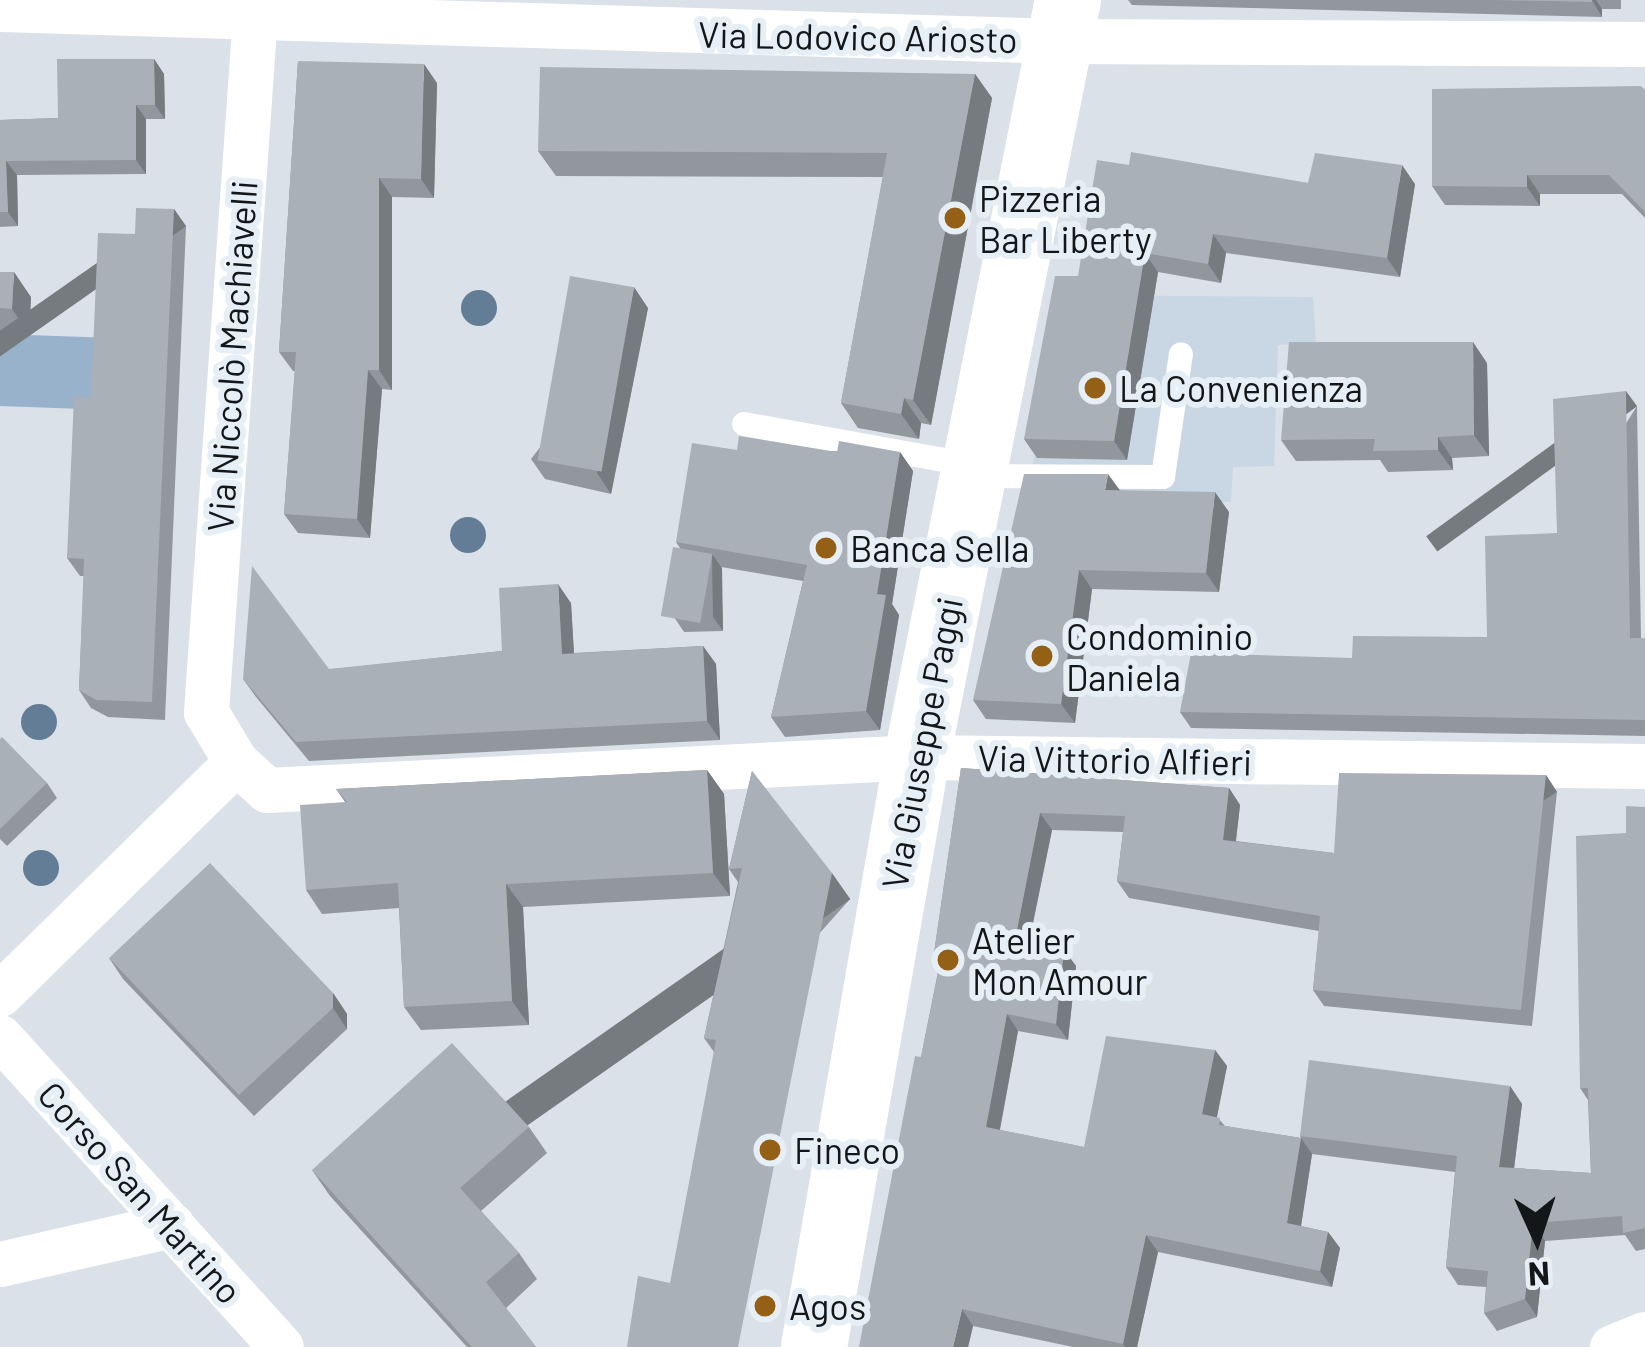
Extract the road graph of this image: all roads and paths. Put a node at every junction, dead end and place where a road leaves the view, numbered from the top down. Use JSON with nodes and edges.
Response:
{"nodes":[{"id":1,"x":255,"y":8,"type":"edge"},
{"id":2,"x":0,"y":9,"type":"edge"},
{"id":3,"x":675,"y":16,"type":"edge"},
{"id":4,"x":1064,"y":21,"type":"edge"},
{"id":5,"x":1645,"y":44,"type":"edge"},
{"id":6,"x":1181,"y":354,"type":"dead end"},
{"id":7,"x":744,"y":424,"type":"dead end"},
{"id":8,"x":973,"y":471,"type":"junction"},
{"id":9,"x":917,"y":757,"type":"junction"},
{"id":10,"x":236,"y":762,"type":"junction"},
{"id":11,"x":1645,"y":766,"type":"edge"},
{"id":12,"x":0,"y":994,"type":"edge"},
{"id":13,"x":0,"y":1037,"type":"edge"},
{"id":14,"x":172,"y":1225,"type":"junction"},
{"id":15,"x":0,"y":1264,"type":"edge"},
{"id":16,"x":1645,"y":1334,"type":"edge"},
{"id":17,"x":281,"y":1347,"type":"edge"},
{"id":18,"x":814,"y":1347,"type":"edge"},
{"id":19,"x":1612,"y":1347,"type":"edge"}],
"edges":[{"from":1,"to":2,"type":"street","name":"Via Lodovico Ariosto"},
{"from":1,"to":3,"type":"street","name":"Via Lodovico Ariosto"},
{"from":1,"to":10,"type":"street","name":"Via Niccolò Machiavelli"},
{"from":3,"to":4,"type":"street","name":"Via Lodovico Ariosto"},
{"from":4,"to":5,"type":"street","name":"Via Lodovico Ariosto"},
{"from":4,"to":8,"type":"main road","name":"Via Giuseppe Paggi"},
{"from":6,"to":8,"type":"lane"},
{"from":7,"to":8,"type":"lane"},
{"from":8,"to":9,"type":"main road","name":"Via Giuseppe Paggi"},
{"from":9,"to":10,"type":"street","name":"Via Vittorio Alfieri"},
{"from":9,"to":11,"type":"street","name":"Via Vittorio Alfieri"},
{"from":9,"to":18,"type":"main road","name":"Via Giuseppe Paggi"},
{"from":10,"to":12,"type":"street"},
{"from":13,"to":14,"type":"street","name":"Corso San Martino"},
{"from":14,"to":15,"type":"street"},
{"from":14,"to":17,"type":"street","name":"Corso San Martino"},
{"from":16,"to":19,"type":"street"}]}
